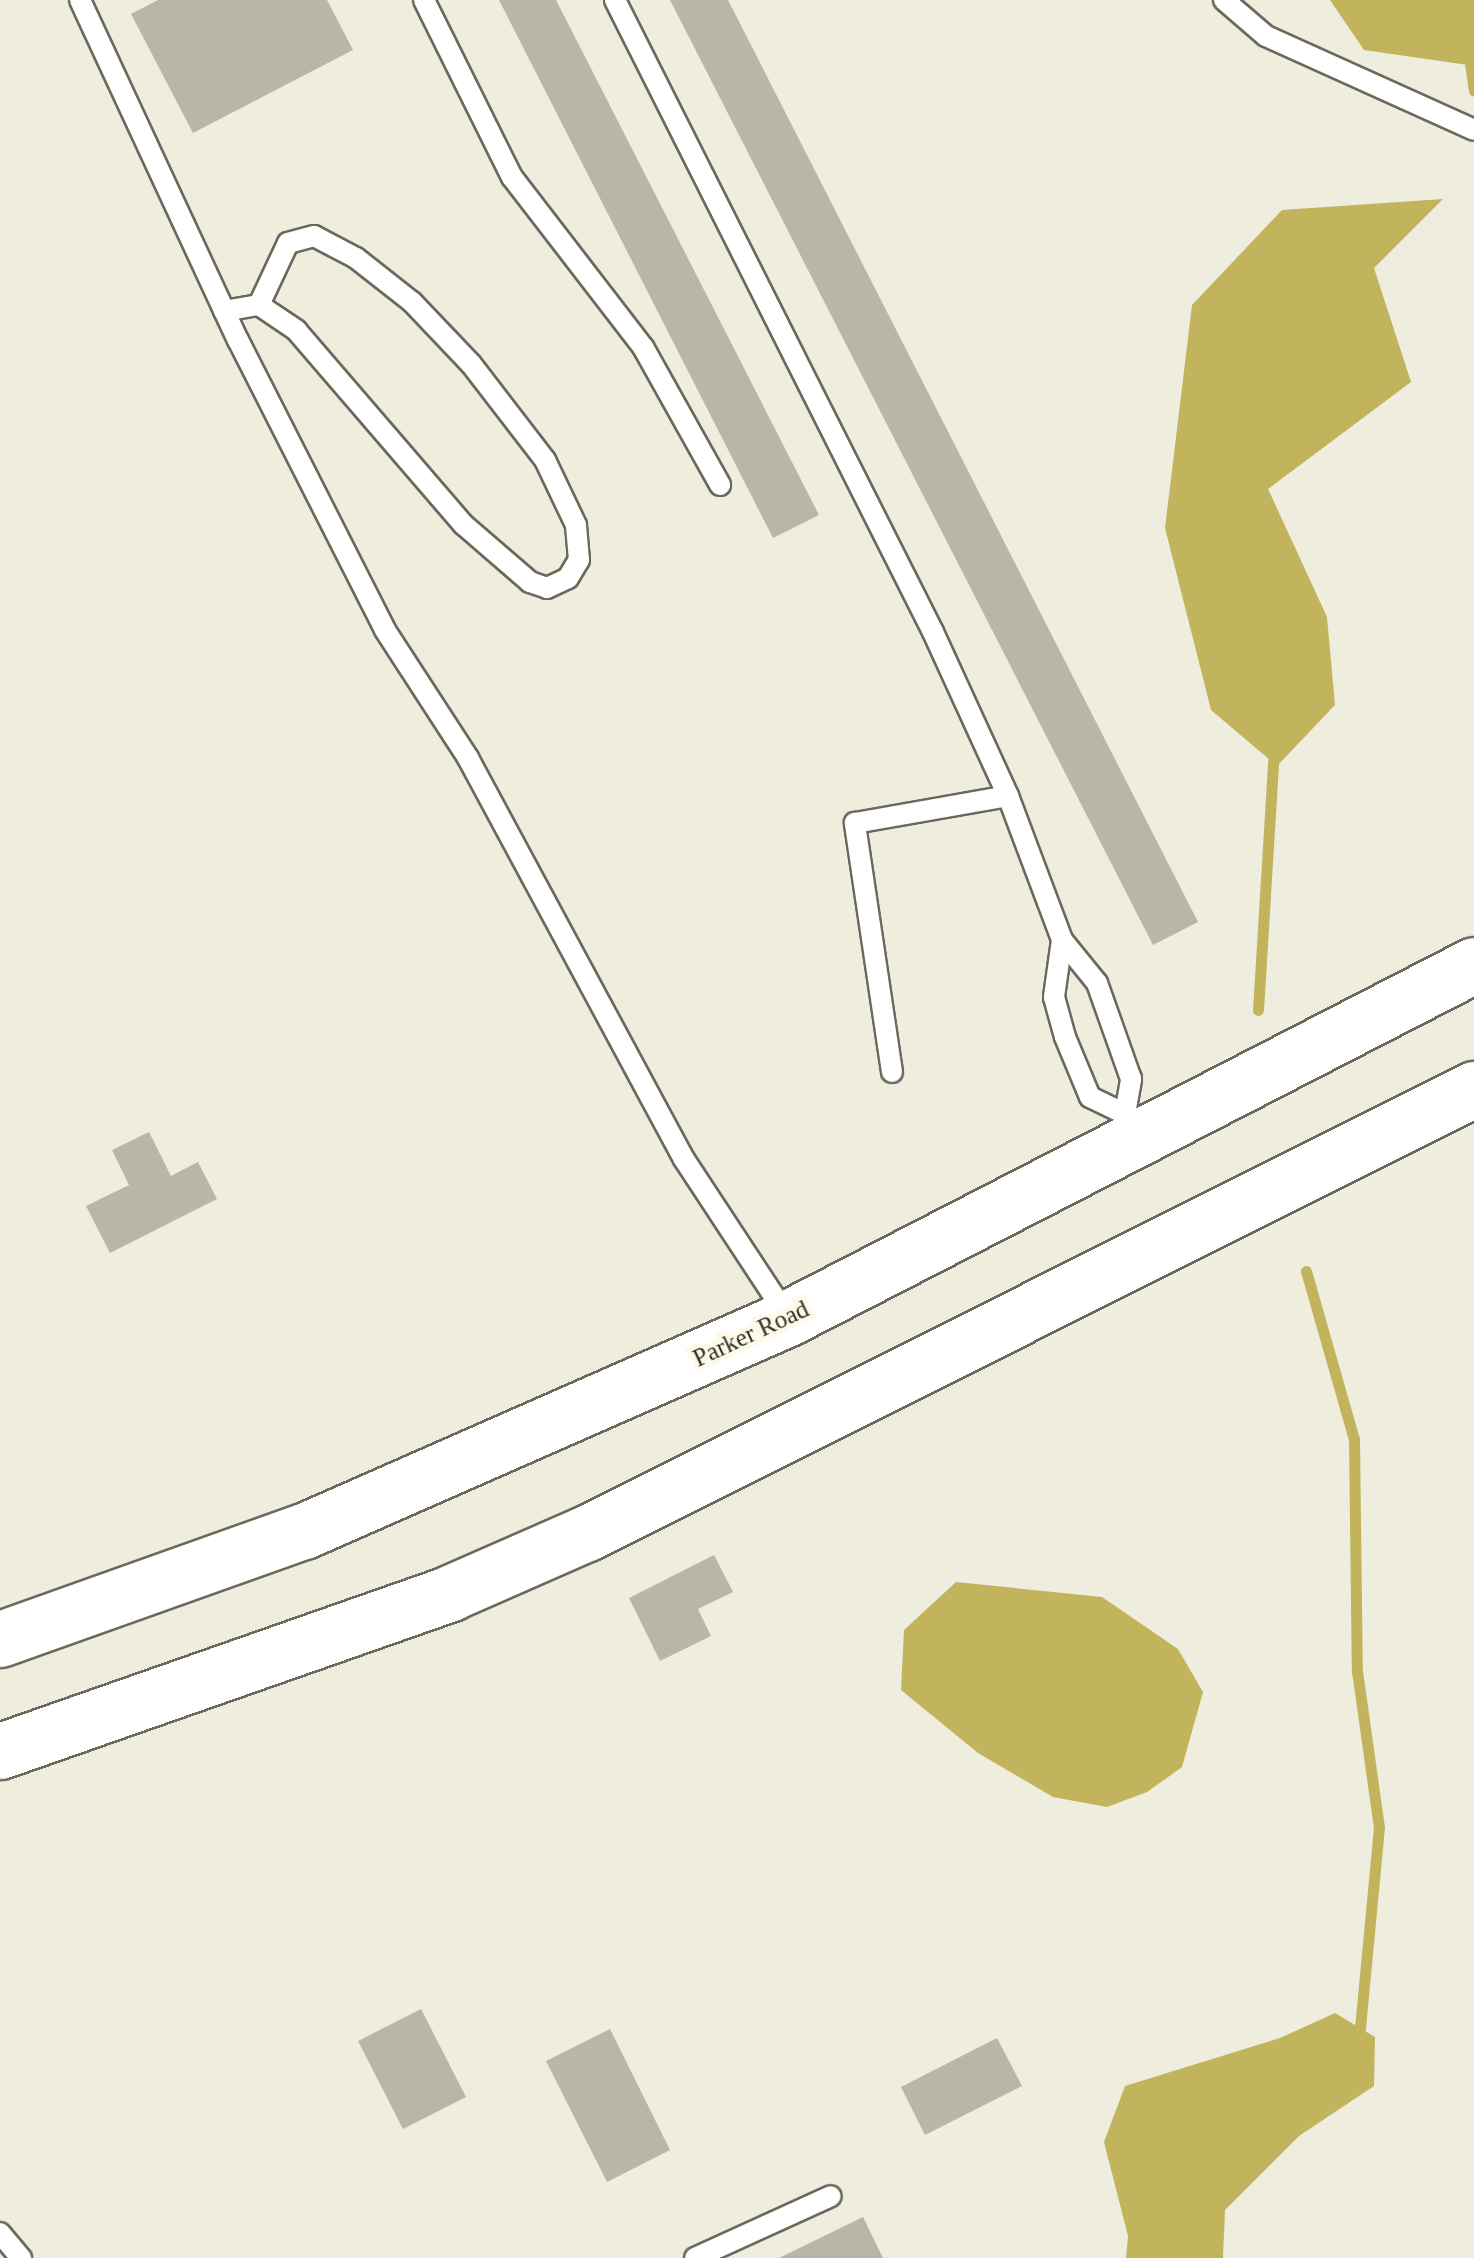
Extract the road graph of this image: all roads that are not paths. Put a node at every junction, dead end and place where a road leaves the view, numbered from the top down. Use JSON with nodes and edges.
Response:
{"nodes":[{"id":1,"x":80,"y":0,"type":"edge"},
{"id":2,"x":424,"y":0,"type":"edge"},
{"id":3,"x":615,"y":0,"type":"edge"},
{"id":4,"x":1224,"y":0,"type":"edge"},
{"id":5,"x":1474,"y":130,"type":"edge"},
{"id":6,"x":259,"y":305,"type":"junction"},
{"id":7,"x":224,"y":311,"type":"junction"},
{"id":8,"x":720,"y":485,"type":"dead end"},
{"id":9,"x":1008,"y":796,"type":"junction"},
{"id":10,"x":1062,"y":940,"type":"junction"},
{"id":11,"x":1474,"y":966,"type":"edge"},
{"id":12,"x":892,"y":1072,"type":"dead end"},
{"id":13,"x":1474,"y":1089,"type":"edge"},
{"id":14,"x":1132,"y":1126,"type":"junction"},
{"id":15,"x":788,"y":1318,"type":"junction"},
{"id":16,"x":0,"y":1639,"type":"edge"},
{"id":17,"x":0,"y":1750,"type":"edge"},
{"id":18,"x":830,"y":2196,"type":"dead end"},
{"id":19,"x":0,"y":2233,"type":"edge"},
{"id":20,"x":723,"y":2252,"type":"edge"},
{"id":21,"x":21,"y":2258,"type":"edge"},
{"id":22,"x":695,"y":2258,"type":"edge"}],
"edges":[{"from":1,"to":7,"type":"lane"},
{"from":2,"to":8,"type":"lane"},
{"from":3,"to":9,"type":"lane"},
{"from":4,"to":5,"type":"lane"},
{"from":6,"to":6,"type":"lane"},
{"from":6,"to":7,"type":"lane"},
{"from":7,"to":15,"type":"lane"},
{"from":9,"to":10,"type":"lane"},
{"from":9,"to":12,"type":"lane"},
{"from":10,"to":14,"type":"lane"},
{"from":10,"to":14,"type":"lane"},
{"from":11,"to":14,"type":"main road","name":"Parker Road"},
{"from":13,"to":17,"type":"main road"},
{"from":14,"to":15,"type":"main road","name":"Parker Road"},
{"from":15,"to":16,"type":"main road","name":"Parker Road"},
{"from":18,"to":20,"type":"lane"},
{"from":19,"to":21,"type":"lane"},
{"from":20,"to":22,"type":"lane"}]}
